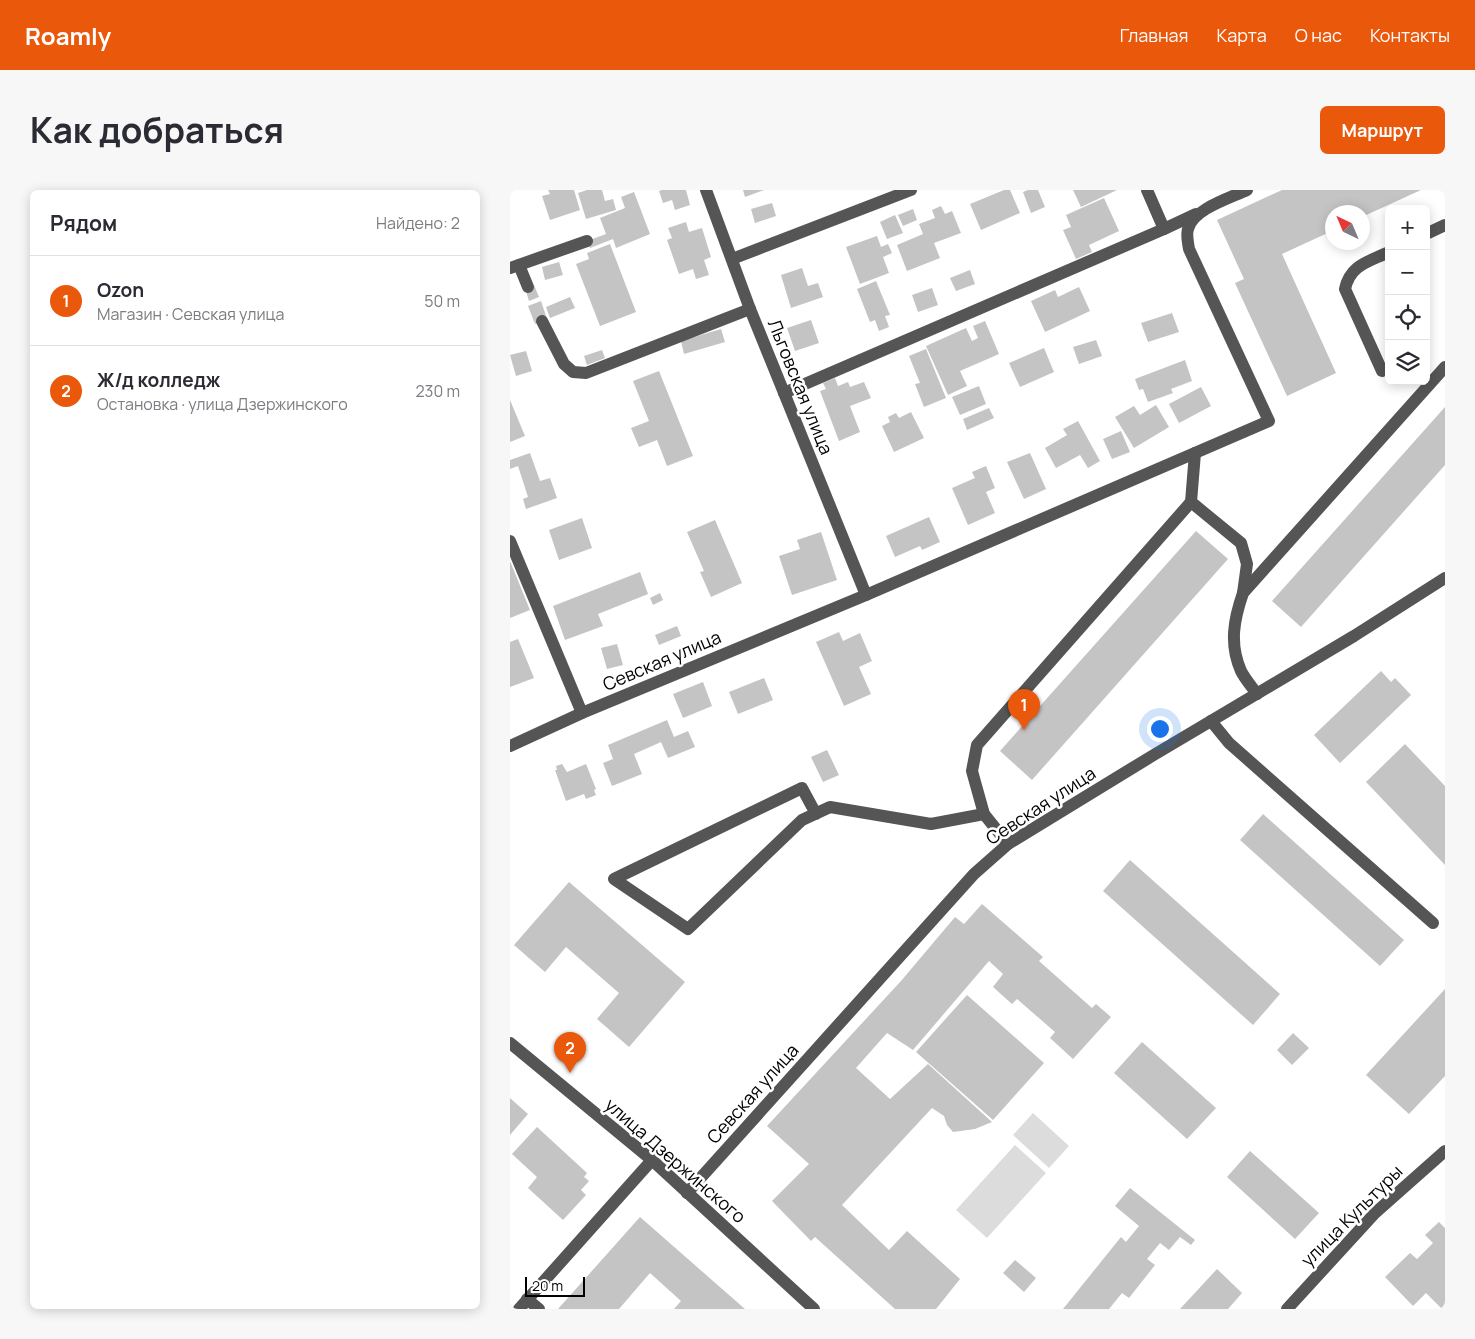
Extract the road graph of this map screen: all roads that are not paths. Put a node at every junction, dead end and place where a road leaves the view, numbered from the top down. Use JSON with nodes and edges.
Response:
{"nodes":[{"id":1,"x":706,"y":190,"type":"edge"},
{"id":2,"x":911,"y":190,"type":"edge"},
{"id":3,"x":1147,"y":190,"type":"edge"},
{"id":4,"x":1247,"y":190,"type":"edge"},
{"id":5,"x":1202,"y":211,"type":"junction"},
{"id":6,"x":1445,"y":225,"type":"edge"},
{"id":7,"x":1164,"y":228,"type":"junction"},
{"id":8,"x":1430,"y":232,"type":"edge"},
{"id":9,"x":587,"y":242,"type":"dead end"},
{"id":10,"x":1385,"y":254,"type":"edge"},
{"id":11,"x":732,"y":259,"type":"junction"},
{"id":12,"x":514,"y":267,"type":"edge"},
{"id":13,"x":528,"y":287,"type":"dead end"},
{"id":14,"x":750,"y":308,"type":"junction"},
{"id":15,"x":542,"y":321,"type":"dead end"},
{"id":16,"x":1445,"y":366,"type":"edge"},
{"id":17,"x":1382,"y":371,"type":"dead end"},
{"id":18,"x":784,"y":393,"type":"junction"},
{"id":19,"x":1195,"y":454,"type":"junction"},
{"id":20,"x":1191,"y":502,"type":"junction"},
{"id":21,"x":510,"y":541,"type":"edge"},
{"id":22,"x":1445,"y":578,"type":"edge"},
{"id":23,"x":1243,"y":592,"type":"junction"},
{"id":24,"x":866,"y":595,"type":"junction"},
{"id":25,"x":1256,"y":694,"type":"junction"},
{"id":26,"x":582,"y":713,"type":"junction"},
{"id":27,"x":1211,"y":721,"type":"junction"},
{"id":28,"x":510,"y":746,"type":"edge"},
{"id":29,"x":816,"y":814,"type":"junction"},
{"id":30,"x":984,"y":814,"type":"junction"},
{"id":31,"x":1008,"y":844,"type":"junction"},
{"id":32,"x":1433,"y":923,"type":"dead end"},
{"id":33,"x":510,"y":1043,"type":"edge"},
{"id":34,"x":1445,"y":1151,"type":"edge"},
{"id":35,"x":652,"y":1160,"type":"junction"},
{"id":36,"x":687,"y":1194,"type":"junction"},
{"id":37,"x":523,"y":1304,"type":"edge"},
{"id":38,"x":539,"y":1309,"type":"edge"},
{"id":39,"x":814,"y":1309,"type":"edge"},
{"id":40,"x":1287,"y":1309,"type":"edge"}],
"edges":[{"from":1,"to":11,"type":"street","name":"Льговская улица"},
{"from":2,"to":11,"type":"street"},
{"from":3,"to":7,"type":"street"},
{"from":4,"to":5,"type":"street"},
{"from":5,"to":7,"type":"street"},
{"from":5,"to":19,"type":"street","name":"Севская улица"},
{"from":6,"to":8,"type":"street"},
{"from":7,"to":18,"type":"street"},
{"from":9,"to":12,"type":"street"},
{"from":10,"to":17,"type":"street"},
{"from":11,"to":14,"type":"street","name":"Льговская улица"},
{"from":12,"to":13,"type":"street"},
{"from":14,"to":15,"type":"street"},
{"from":14,"to":18,"type":"street","name":"Льговская улица"},
{"from":16,"to":23,"type":"street"},
{"from":18,"to":24,"type":"street","name":"Льговская улица"},
{"from":19,"to":20,"type":"street"},
{"from":19,"to":24,"type":"street","name":"Севская улица"},
{"from":20,"to":23,"type":"street"},
{"from":20,"to":30,"type":"street"},
{"from":21,"to":26,"type":"street"},
{"from":22,"to":25,"type":"street","name":"Севская улица"},
{"from":23,"to":25,"type":"street"},
{"from":24,"to":26,"type":"street","name":"Севская улица"},
{"from":25,"to":27,"type":"street","name":"Севская улица"},
{"from":26,"to":28,"type":"street","name":"Севская улица"},
{"from":27,"to":31,"type":"street","name":"Севская улица"},
{"from":27,"to":32,"type":"street"},
{"from":29,"to":29,"type":"street"},
{"from":29,"to":30,"type":"street"},
{"from":30,"to":31,"type":"street"},
{"from":31,"to":36,"type":"street","name":"Севская улица"},
{"from":33,"to":35,"type":"street","name":"улица Дзержинского"},
{"from":34,"to":40,"type":"street","name":"улица Культуры"},
{"from":35,"to":36,"type":"street","name":"улица Дзержинского"},
{"from":35,"to":37,"type":"street"},
{"from":36,"to":39,"type":"street","name":"улица Дзержинского"},
{"from":37,"to":38,"type":"street"}]}
